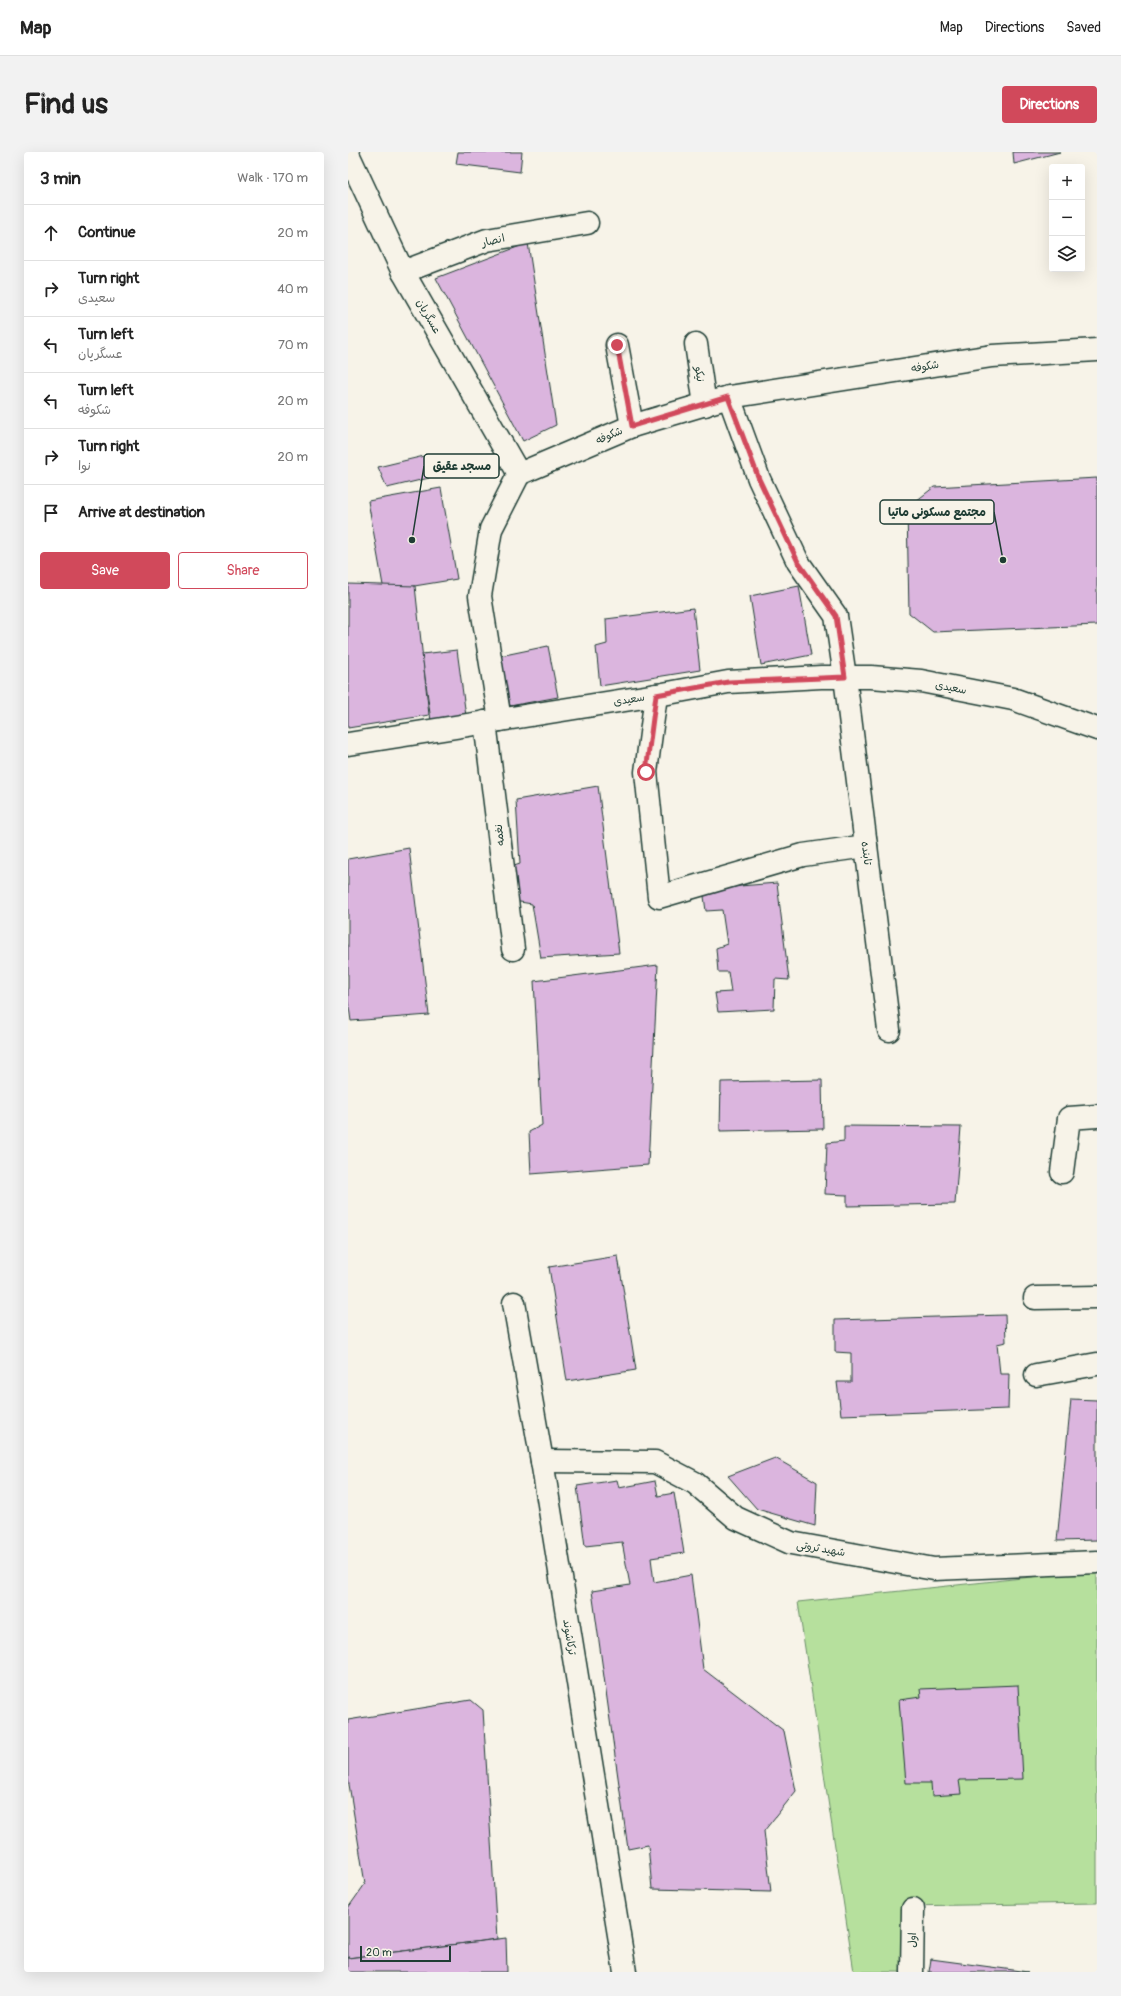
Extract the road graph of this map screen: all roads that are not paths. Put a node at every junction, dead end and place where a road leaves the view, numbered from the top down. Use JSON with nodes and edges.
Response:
{"nodes":[{"id":1,"x":349,"y":161,"type":"edge"},
{"id":2,"x":587,"y":223,"type":"dead end"},
{"id":3,"x":403,"y":272,"type":"junction"},
{"id":4,"x":696,"y":344,"type":"dead end"},
{"id":5,"x":617,"y":345,"type":"dead end"},
{"id":6,"x":1097,"y":350,"type":"edge"},
{"id":7,"x":728,"y":397,"type":"junction"},
{"id":8,"x":705,"y":405,"type":"junction"},
{"id":9,"x":632,"y":426,"type":"junction"},
{"id":10,"x":519,"y":474,"type":"junction"},
{"id":11,"x":845,"y":677,"type":"junction"},
{"id":12,"x":656,"y":695,"type":"junction"},
{"id":13,"x":492,"y":721,"type":"junction"},
{"id":14,"x":1097,"y":729,"type":"edge"},
{"id":15,"x":348,"y":744,"type":"edge"},
{"id":16,"x":866,"y":846,"type":"junction"},
{"id":17,"x":513,"y":949,"type":"dead end"},
{"id":18,"x":889,"y":1030,"type":"dead end"},
{"id":19,"x":1097,"y":1116,"type":"edge"},
{"id":20,"x":1062,"y":1172,"type":"dead end"},
{"id":21,"x":1097,"y":1297,"type":"edge"},
{"id":22,"x":1035,"y":1298,"type":"dead end"},
{"id":23,"x":514,"y":1302,"type":"dead end"},
{"id":24,"x":1097,"y":1364,"type":"edge"},
{"id":25,"x":1036,"y":1375,"type":"dead end"},
{"id":26,"x":542,"y":1461,"type":"junction"},
{"id":27,"x":1097,"y":1562,"type":"edge"},
{"id":28,"x":913,"y":1909,"type":"dead end"},
{"id":29,"x":625,"y":1972,"type":"edge"},
{"id":30,"x":912,"y":1972,"type":"edge"}],
"edges":[{"from":1,"to":3,"type":"street","name":"عسگریان"},
{"from":2,"to":3,"type":"street","name":"انصار"},
{"from":3,"to":10,"type":"street","name":"عسگریان"},
{"from":4,"to":8,"type":"street","name":"نیکو"},
{"from":5,"to":9,"type":"street"},
{"from":6,"to":7,"type":"street","name":"شکوفه"},
{"from":7,"to":8,"type":"street","name":"شکوفه"},
{"from":7,"to":11,"type":"street"},
{"from":8,"to":9,"type":"street","name":"شکوفه"},
{"from":9,"to":10,"type":"street","name":"شکوفه"},
{"from":10,"to":13,"type":"street"},
{"from":11,"to":12,"type":"street","name":"سعیدی"},
{"from":11,"to":14,"type":"street","name":"سعیدی"},
{"from":11,"to":16,"type":"street","name":"تابنده"},
{"from":12,"to":13,"type":"street","name":"سعیدی"},
{"from":12,"to":16,"type":"street"},
{"from":13,"to":15,"type":"street","name":"سعیدی"},
{"from":13,"to":17,"type":"street","name":"نغمه"},
{"from":16,"to":18,"type":"street","name":"تابنده"},
{"from":19,"to":20,"type":"street"},
{"from":21,"to":22,"type":"street"},
{"from":23,"to":26,"type":"street","name":"ترکاشوند"},
{"from":24,"to":25,"type":"street"},
{"from":26,"to":27,"type":"street","name":"شهید ثروتی"},
{"from":26,"to":29,"type":"street","name":"ترکاشوند"},
{"from":28,"to":30,"type":"street","name":"اول"}]}
